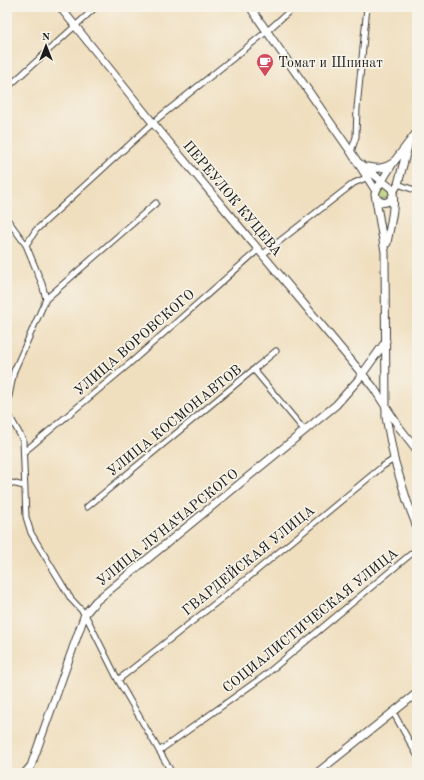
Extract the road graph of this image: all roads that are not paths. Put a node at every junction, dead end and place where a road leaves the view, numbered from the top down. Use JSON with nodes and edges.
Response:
{"nodes":[{"id":1,"x":60,"y":7,"type":"edge"},
{"id":2,"x":96,"y":7,"type":"edge"},
{"id":3,"x":250,"y":7,"type":"edge"},
{"id":4,"x":294,"y":7,"type":"edge"},
{"id":5,"x":367,"y":7,"type":"edge"},
{"id":6,"x":76,"y":26,"type":"junction"},
{"id":7,"x":266,"y":32,"type":"junction"},
{"id":8,"x":7,"y":88,"type":"edge"},
{"id":9,"x":155,"y":121,"type":"junction"},
{"id":10,"x":417,"y":132,"type":"edge"},
{"id":11,"x":409,"y":142,"type":"junction"},
{"id":12,"x":351,"y":152,"type":"junction"},
{"id":13,"x":358,"y":162,"type":"junction"},
{"id":14,"x":393,"y":163,"type":"junction"},
{"id":15,"x":366,"y":167,"type":"junction"},
{"id":16,"x":366,"y":178,"type":"junction"},
{"id":17,"x":398,"y":184,"type":"junction"},
{"id":18,"x":378,"y":189,"type":"junction"},
{"id":19,"x":392,"y":191,"type":"junction"},
{"id":20,"x":417,"y":191,"type":"edge"},
{"id":21,"x":156,"y":203,"type":"dead end"},
{"id":22,"x":7,"y":219,"type":"edge"},
{"id":23,"x":26,"y":245,"type":"junction"},
{"id":24,"x":261,"y":251,"type":"junction"},
{"id":25,"x":386,"y":252,"type":"junction"},
{"id":26,"x":46,"y":299,"type":"junction"},
{"id":27,"x":386,"y":341,"type":"junction"},
{"id":28,"x":276,"y":351,"type":"dead end"},
{"id":29,"x":254,"y":370,"type":"junction"},
{"id":30,"x":362,"y":374,"type":"junction"},
{"id":31,"x":386,"y":405,"type":"junction"},
{"id":32,"x":305,"y":432,"type":"junction"},
{"id":33,"x":417,"y":450,"type":"edge"},
{"id":34,"x":24,"y":452,"type":"junction"},
{"id":35,"x":394,"y":459,"type":"junction"},
{"id":36,"x":7,"y":482,"type":"edge"},
{"id":37,"x":24,"y":486,"type":"junction"},
{"id":38,"x":87,"y":507,"type":"dead end"},
{"id":39,"x":417,"y":527,"type":"edge"},
{"id":40,"x":417,"y":549,"type":"edge"},
{"id":41,"x":84,"y":614,"type":"junction"},
{"id":42,"x":118,"y":680,"type":"junction"},
{"id":43,"x":417,"y":693,"type":"edge"},
{"id":44,"x":393,"y":712,"type":"junction"},
{"id":45,"x":159,"y":751,"type":"junction"},
{"id":46,"x":417,"y":755,"type":"edge"},
{"id":47,"x":26,"y":773,"type":"edge"},
{"id":48,"x":172,"y":773,"type":"edge"},
{"id":49,"x":317,"y":773,"type":"edge"}],
"edges":[{"from":1,"to":6,"type":"street","name":"ПЕРЕУЛОК КУЦЕВА"},
{"from":2,"to":6,"type":"street"},
{"from":3,"to":7,"type":"street"},
{"from":4,"to":7,"type":"street"},
{"from":5,"to":12,"type":"street"},
{"from":6,"to":8,"type":"street"},
{"from":6,"to":9,"type":"street","name":"ПЕРЕУЛОК КУЦЕВА"},
{"from":7,"to":9,"type":"street"},
{"from":7,"to":12,"type":"street"},
{"from":9,"to":23,"type":"street"},
{"from":9,"to":24,"type":"street","name":"ПЕРЕУЛОК КУЦЕВА"},
{"from":10,"to":11,"type":"street"},
{"from":11,"to":14,"type":"street"},
{"from":11,"to":17,"type":"street"},
{"from":12,"to":13,"type":"street"},
{"from":13,"to":15,"type":"street"},
{"from":13,"to":16,"type":"street"},
{"from":14,"to":15,"type":"street"},
{"from":14,"to":18,"type":"street"},
{"from":15,"to":18,"type":"street"},
{"from":16,"to":18,"type":"street"},
{"from":16,"to":24,"type":"street","name":"УЛИЦА ВОРОВСКОГО"},
{"from":17,"to":19,"type":"street"},
{"from":17,"to":20,"type":"street"},
{"from":18,"to":19,"type":"street"},
{"from":18,"to":19,"type":"street"},
{"from":18,"to":25,"type":"street"},
{"from":19,"to":25,"type":"street"},
{"from":21,"to":26,"type":"street"},
{"from":22,"to":23,"type":"street"},
{"from":23,"to":26,"type":"street"},
{"from":24,"to":30,"type":"street","name":"ПЕРЕУЛОК КУЦЕВА"},
{"from":24,"to":34,"type":"street","name":"УЛИЦА ВОРОВСКОГО"},
{"from":25,"to":27,"type":"street"},
{"from":26,"to":34,"type":"street"},
{"from":27,"to":30,"type":"street","name":"УЛИЦА ЛУНАЧАРСКОГО"},
{"from":27,"to":31,"type":"street"},
{"from":28,"to":29,"type":"street","name":"УЛИЦА КОСМОНАВТОВ"},
{"from":29,"to":32,"type":"street"},
{"from":29,"to":38,"type":"street","name":"УЛИЦА КОСМОНАВТОВ"},
{"from":30,"to":31,"type":"street","name":"ПЕРЕУЛОК КУЦЕВА"},
{"from":30,"to":32,"type":"street","name":"УЛИЦА ЛУНАЧАРСКОГО"},
{"from":31,"to":33,"type":"street","name":"ПЕРЕУЛОК КУЦЕВА"},
{"from":31,"to":35,"type":"street","name":"ПЕРЕУЛОК КУЦЕВА"},
{"from":32,"to":41,"type":"street","name":"УЛИЦА ЛУНАЧАРСКОГО"},
{"from":34,"to":37,"type":"street"},
{"from":35,"to":39,"type":"street","name":"ПЕРЕУЛОК КУЦЕВА"},
{"from":35,"to":42,"type":"street","name":"ГВАРДЕЙСКАЯ УЛИЦА"},
{"from":36,"to":37,"type":"street"},
{"from":37,"to":41,"type":"street"},
{"from":40,"to":45,"type":"street","name":"СОЦИАЛИСТИЧЕСКАЯ УЛИЦА"},
{"from":41,"to":42,"type":"street"},
{"from":41,"to":47,"type":"street","name":"УЛИЦА ЛУНАЧАРСКОГО"},
{"from":42,"to":45,"type":"street"},
{"from":43,"to":44,"type":"street"},
{"from":44,"to":46,"type":"street"},
{"from":44,"to":49,"type":"street"},
{"from":45,"to":48,"type":"street"}]}
